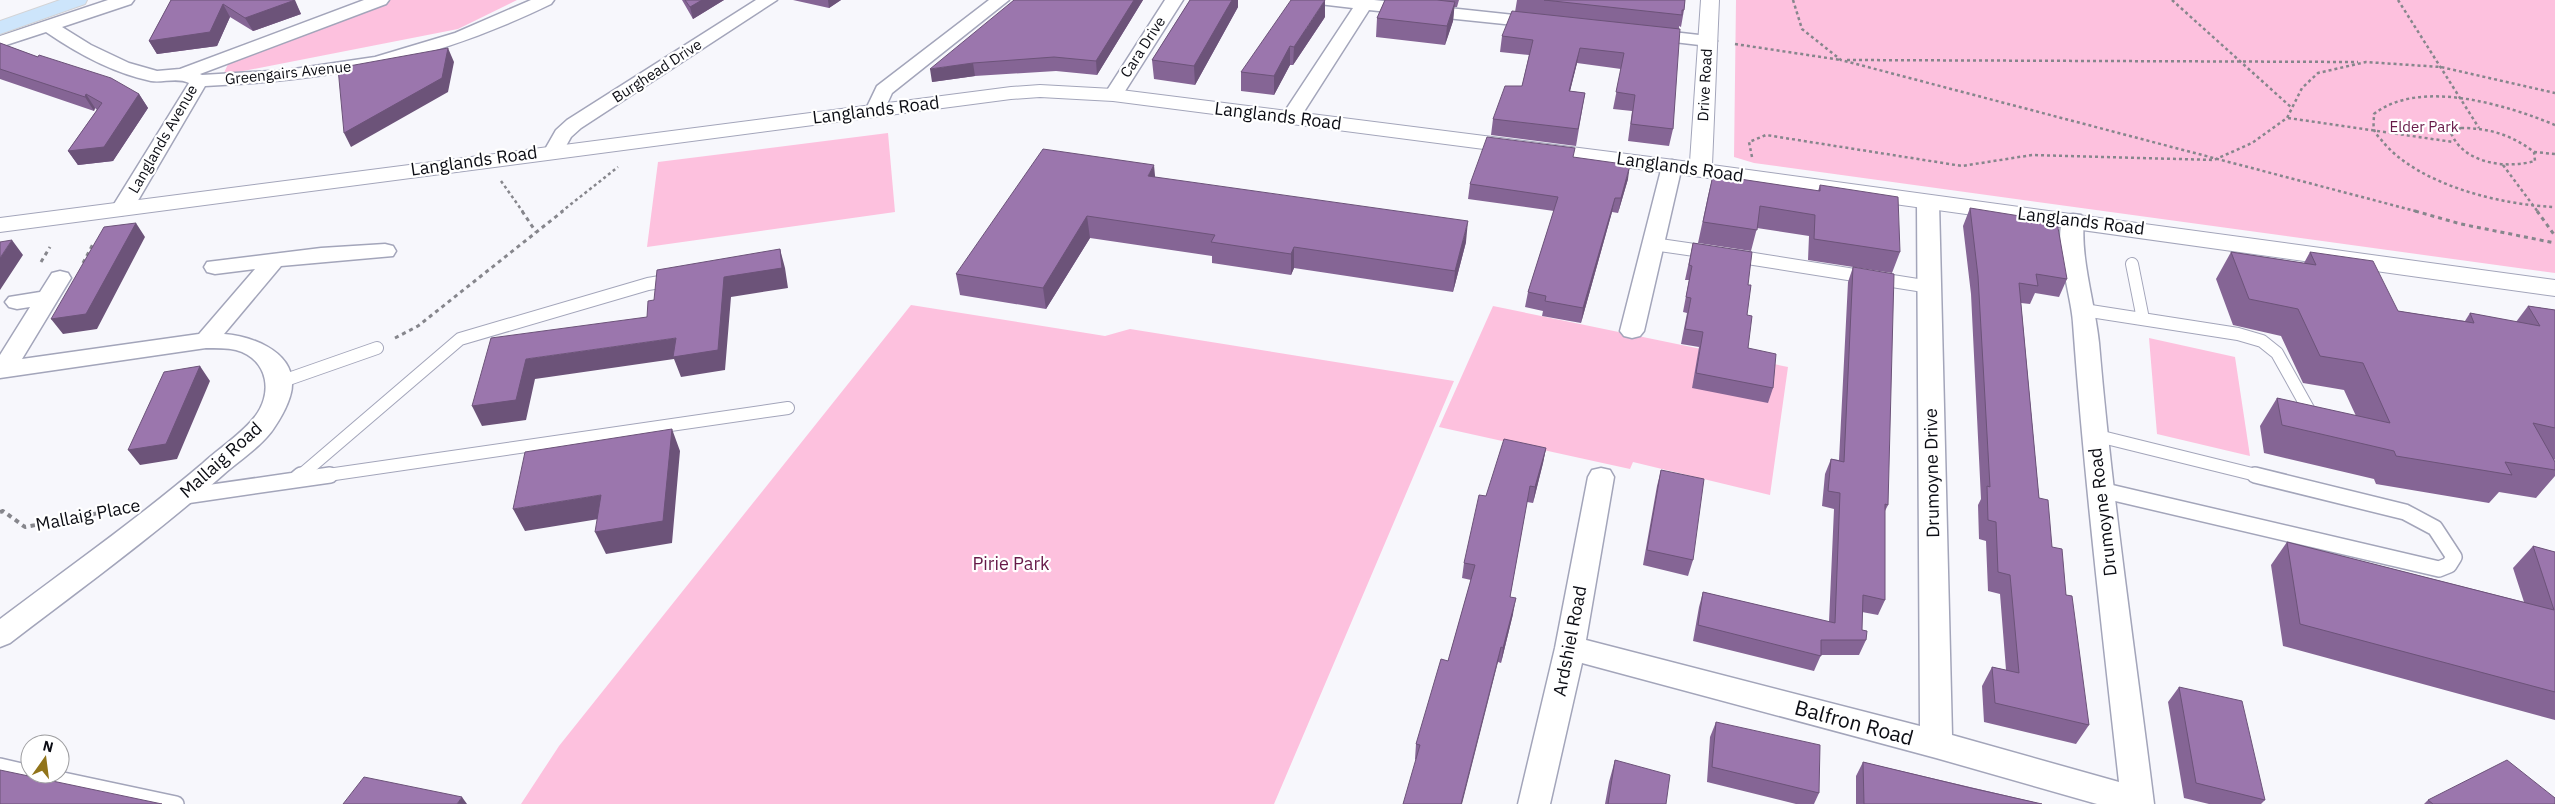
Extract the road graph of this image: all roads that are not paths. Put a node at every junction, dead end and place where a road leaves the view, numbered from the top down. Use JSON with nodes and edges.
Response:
{"nodes":[{"id":1,"x":46,"y":0,"type":"edge"},
{"id":2,"x":77,"y":0,"type":"edge"},
{"id":3,"x":126,"y":0,"type":"edge"},
{"id":4,"x":380,"y":0,"type":"edge"},
{"id":5,"x":545,"y":0,"type":"edge"},
{"id":6,"x":768,"y":0,"type":"edge"},
{"id":7,"x":1000,"y":0,"type":"edge"},
{"id":8,"x":1174,"y":0,"type":"edge"},
{"id":9,"x":1325,"y":0,"type":"edge"},
{"id":10,"x":1710,"y":0,"type":"edge"},
{"id":11,"x":1364,"y":4,"type":"junction"},
{"id":12,"x":1478,"y":8,"type":"edge"},
{"id":13,"x":0,"y":15,"type":"edge"},
{"id":14,"x":1562,"y":25,"type":"edge"},
{"id":15,"x":48,"y":26,"type":"junction"},
{"id":16,"x":0,"y":27,"type":"edge"},
{"id":17,"x":1630,"y":32,"type":"edge"},
{"id":18,"x":1708,"y":40,"type":"junction"},
{"id":19,"x":0,"y":42,"type":"edge"},
{"id":20,"x":193,"y":77,"type":"junction"},
{"id":21,"x":1112,"y":95,"type":"junction"},
{"id":22,"x":874,"y":111,"type":"junction"},
{"id":23,"x":1291,"y":117,"type":"junction"},
{"id":24,"x":554,"y":151,"type":"junction"},
{"id":25,"x":1672,"y":166,"type":"junction"},
{"id":26,"x":1701,"y":170,"type":"junction"},
{"id":27,"x":1928,"y":202,"type":"junction"},
{"id":28,"x":122,"y":209,"type":"junction"},
{"id":29,"x":2073,"y":220,"type":"junction"},
{"id":30,"x":0,"y":224,"type":"edge"},
{"id":31,"x":1653,"y":244,"type":"junction"},
{"id":32,"x":385,"y":251,"type":"dead end"},
{"id":33,"x":273,"y":262,"type":"junction"},
{"id":34,"x":2132,"y":264,"type":"dead end"},
{"id":35,"x":216,"y":266,"type":"dead end"},
{"id":36,"x":686,"y":277,"type":"edge"},
{"id":37,"x":60,"y":278,"type":"dead end"},
{"id":38,"x":1930,"y":286,"type":"junction"},
{"id":39,"x":2555,"y":288,"type":"edge"},
{"id":40,"x":46,"y":298,"type":"junction"},
{"id":41,"x":17,"y":302,"type":"dead end"},
{"id":42,"x":2084,"y":310,"type":"junction"},
{"id":43,"x":2143,"y":319,"type":"junction"},
{"id":44,"x":1632,"y":331,"type":"dead end"},
{"id":45,"x":206,"y":340,"type":"junction"},
{"id":46,"x":377,"y":348,"type":"road end"},
{"id":47,"x":1,"y":370,"type":"edge"},
{"id":48,"x":280,"y":382,"type":"junction"},
{"id":49,"x":788,"y":408,"type":"dead end"},
{"id":50,"x":2311,"y":414,"type":"edge"},
{"id":51,"x":2094,"y":435,"type":"junction"},
{"id":52,"x":1601,"y":476,"type":"dead end"},
{"id":53,"x":295,"y":480,"type":"junction"},
{"id":54,"x":2101,"y":490,"type":"junction"},
{"id":55,"x":180,"y":497,"type":"junction"},
{"id":56,"x":2,"y":631,"type":"edge"},
{"id":57,"x":1570,"y":648,"type":"junction"},
{"id":58,"x":1936,"y":744,"type":"junction"},
{"id":59,"x":0,"y":766,"type":"edge"},
{"id":60,"x":20,"y":771,"type":"edge"},
{"id":61,"x":70,"y":781,"type":"edge"},
{"id":62,"x":2138,"y":803,"type":"edge"},
{"id":63,"x":176,"y":804,"type":"edge"},
{"id":64,"x":1534,"y":804,"type":"edge"}],
"edges":[{"from":1,"to":13,"type":"main road"},
{"from":2,"to":16,"type":"main road"},
{"from":3,"to":15,"type":"street"},
{"from":4,"to":20,"type":"street"},
{"from":5,"to":20,"type":"street","name":"Greengairs Avenue"},
{"from":6,"to":24,"type":"street","name":"Burghead Drive"},
{"from":7,"to":22,"type":"street"},
{"from":8,"to":21,"type":"street","name":"Cara Drive"},
{"from":9,"to":11,"type":"street"},
{"from":10,"to":18,"type":"street","name":"Drive Road"},
{"from":11,"to":12,"type":"street"},
{"from":11,"to":23,"type":"street"},
{"from":12,"to":14,"type":"street"},
{"from":15,"to":19,"type":"street"},
{"from":15,"to":20,"type":"street","name":"Langlands Avenue"},
{"from":17,"to":18,"type":"street"},
{"from":18,"to":26,"type":"street","name":"Drive Road"},
{"from":20,"to":28,"type":"street","name":"Langlands Avenue"},
{"from":21,"to":22,"type":"street","name":"Langlands Road"},
{"from":21,"to":23,"type":"street","name":"Langlands Road"},
{"from":22,"to":24,"type":"street","name":"Langlands Road"},
{"from":23,"to":25,"type":"street","name":"Langlands Road"},
{"from":24,"to":28,"type":"street","name":"Langlands Road"},
{"from":25,"to":26,"type":"street","name":"Langlands Road"},
{"from":25,"to":31,"type":"street"},
{"from":26,"to":27,"type":"street","name":"Langlands Road"},
{"from":27,"to":29,"type":"street","name":"Langlands Road"},
{"from":27,"to":38,"type":"street","name":"Drumoyne Drive"},
{"from":28,"to":30,"type":"street","name":"Langlands Road"},
{"from":29,"to":39,"type":"street","name":"Langlands Road"},
{"from":29,"to":42,"type":"street","name":"Drumoyne Road"},
{"from":31,"to":38,"type":"lane"},
{"from":31,"to":44,"type":"street"},
{"from":32,"to":33,"type":"street"},
{"from":33,"to":35,"type":"street"},
{"from":33,"to":45,"type":"street"},
{"from":34,"to":43,"type":"lane"},
{"from":36,"to":53,"type":"lane"},
{"from":37,"to":40,"type":"street"},
{"from":38,"to":58,"type":"street","name":"Drumoyne Drive"},
{"from":40,"to":41,"type":"street"},
{"from":40,"to":47,"type":"street"},
{"from":42,"to":43,"type":"lane"},
{"from":42,"to":51,"type":"street","name":"Drumoyne Road"},
{"from":43,"to":50,"type":"lane"},
{"from":45,"to":47,"type":"street"},
{"from":45,"to":48,"type":"street"},
{"from":46,"to":48,"type":"lane"},
{"from":48,"to":55,"type":"street","name":"Mallaig Road"},
{"from":49,"to":53,"type":"lane"},
{"from":51,"to":54,"type":"street","name":"Drumoyne Road"},
{"from":51,"to":54,"type":"lane"},
{"from":52,"to":57,"type":"street","name":"Ardshiel Road"},
{"from":53,"to":55,"type":"lane"},
{"from":54,"to":62,"type":"street","name":"Drumoyne Road"},
{"from":55,"to":56,"type":"street","name":"Mallaig Road"},
{"from":57,"to":58,"type":"street","name":"Balfron Road"},
{"from":57,"to":64,"type":"street","name":"Ardshiel Road"},
{"from":58,"to":62,"type":"street","name":"Balfron Road"},
{"from":59,"to":60,"type":"lane"},
{"from":61,"to":63,"type":"lane"}]}
